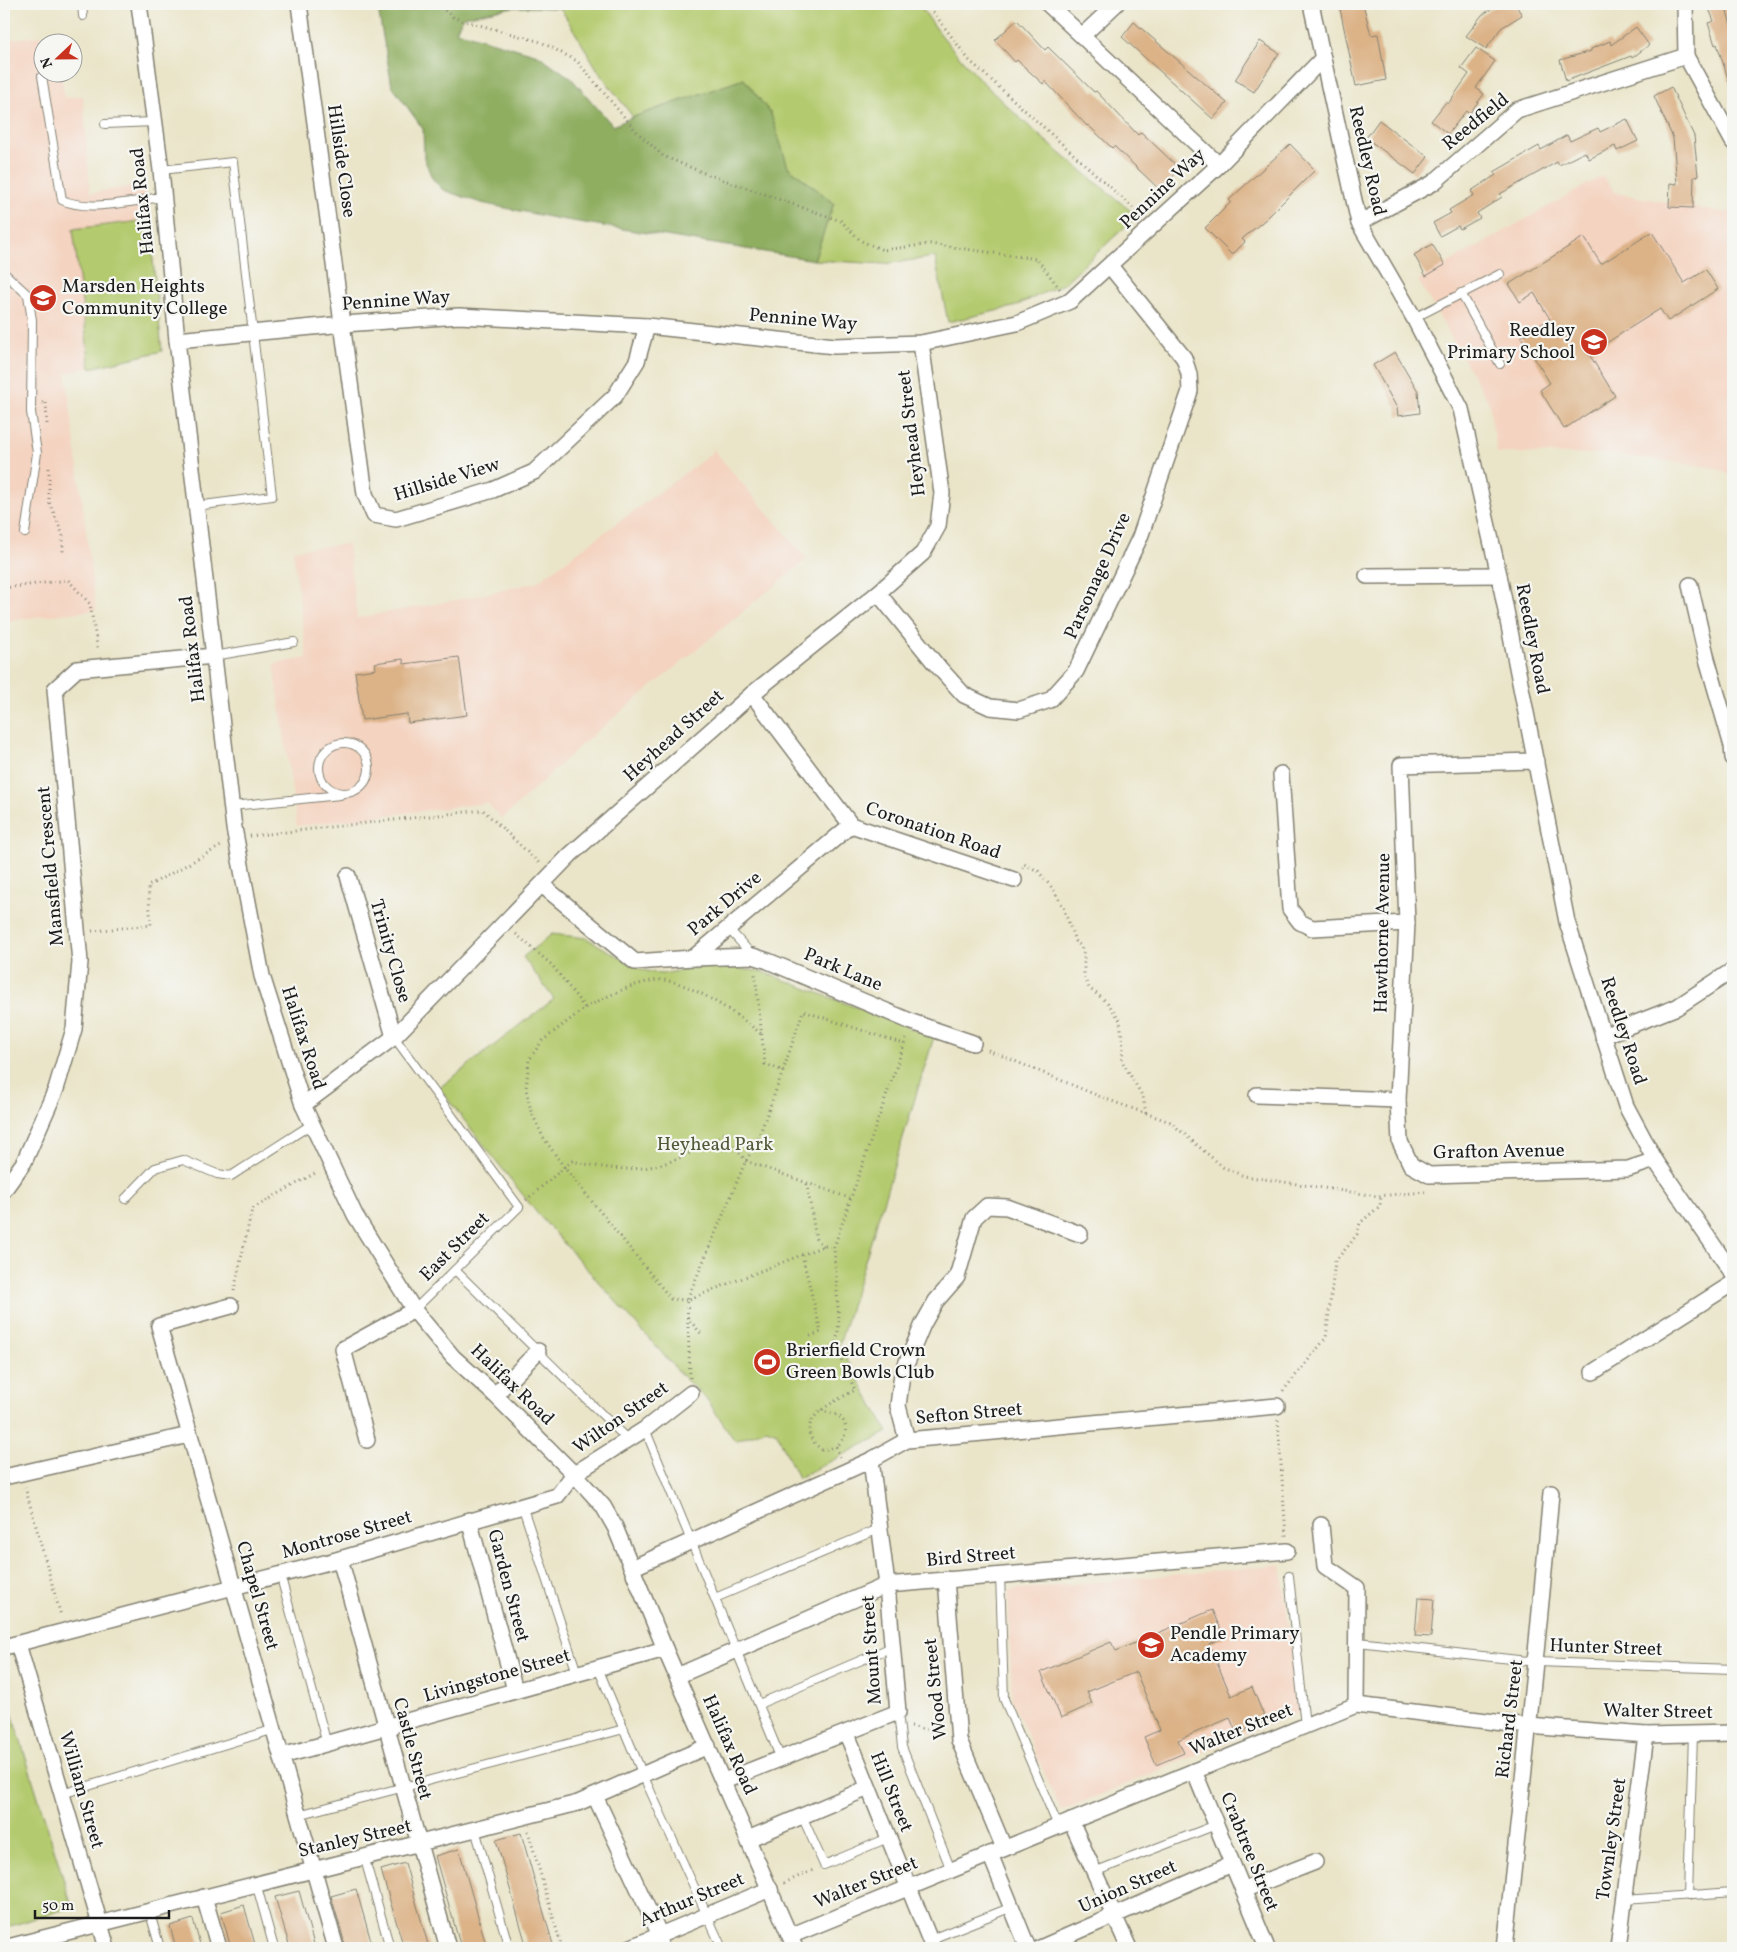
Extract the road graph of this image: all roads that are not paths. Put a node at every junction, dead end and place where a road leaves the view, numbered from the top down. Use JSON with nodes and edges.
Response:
{"nodes":[{"id":1,"x":82,"y":4,"type":"edge"},
{"id":2,"x":139,"y":4,"type":"edge"},
{"id":3,"x":299,"y":4,"type":"edge"},
{"id":4,"x":1048,"y":4,"type":"edge"},
{"id":5,"x":1116,"y":4,"type":"edge"},
{"id":6,"x":1311,"y":4,"type":"edge"},
{"id":7,"x":1685,"y":4,"type":"edge"},
{"id":8,"x":83,"y":16,"type":"dead end"},
{"id":9,"x":1083,"y":35,"type":"junction"},
{"id":10,"x":1686,"y":56,"type":"junction"},
{"id":11,"x":1323,"y":58,"type":"junction"},
{"id":12,"x":43,"y":82,"type":"edge"},
{"id":13,"x":154,"y":122,"type":"junction"},
{"id":14,"x":105,"y":124,"type":"dead end"},
{"id":15,"x":1733,"y":142,"type":"edge"},
{"id":16,"x":1219,"y":165,"type":"junction"},
{"id":17,"x":161,"y":170,"type":"junction"},
{"id":18,"x":162,"y":197,"type":"junction"},
{"id":19,"x":1359,"y":223,"type":"junction"},
{"id":20,"x":1110,"y":266,"type":"junction"},
{"id":21,"x":4,"y":273,"type":"edge"},
{"id":22,"x":1500,"y":274,"type":"dead end"},
{"id":23,"x":1461,"y":293,"type":"junction"},
{"id":24,"x":1414,"y":318,"type":"junction"},
{"id":25,"x":344,"y":324,"type":"junction"},
{"id":26,"x":647,"y":326,"type":"junction"},
{"id":27,"x":255,"y":333,"type":"junction"},
{"id":28,"x":178,"y":340,"type":"junction"},
{"id":29,"x":921,"y":343,"type":"junction"},
{"id":30,"x":1500,"y":364,"type":"dead end"},
{"id":31,"x":196,"y":506,"type":"junction"},
{"id":32,"x":25,"y":533,"type":"dead end"},
{"id":33,"x":1499,"y":575,"type":"junction"},
{"id":34,"x":1367,"y":576,"type":"dead end"},
{"id":35,"x":1690,"y":585,"type":"dead end"},
{"id":36,"x":878,"y":593,"type":"junction"},
{"id":37,"x":294,"y":642,"type":"dead end"},
{"id":38,"x":214,"y":656,"type":"junction"},
{"id":39,"x":752,"y":694,"type":"junction"},
{"id":40,"x":1733,"y":758,"type":"edge"},
{"id":41,"x":1536,"y":761,"type":"junction"},
{"id":42,"x":1281,"y":774,"type":"dead end"},
{"id":43,"x":342,"y":794,"type":"junction"},
{"id":44,"x":232,"y":806,"type":"junction"},
{"id":45,"x":851,"y":825,"type":"junction"},
{"id":46,"x":348,"y":876,"type":"dead end"},
{"id":47,"x":547,"y":880,"type":"junction"},
{"id":48,"x":1014,"y":880,"type":"road end"},
{"id":49,"x":1407,"y":923,"type":"junction"},
{"id":50,"x":728,"y":928,"type":"junction"},
{"id":51,"x":753,"y":956,"type":"junction"},
{"id":52,"x":693,"y":958,"type":"junction"},
{"id":53,"x":1733,"y":970,"type":"edge"},
{"id":54,"x":1603,"y":1036,"type":"junction"},
{"id":55,"x":394,"y":1037,"type":"junction"},
{"id":56,"x":973,"y":1044,"type":"road end"},
{"id":57,"x":1257,"y":1095,"type":"dead end"},
{"id":58,"x":1398,"y":1100,"type":"junction"},
{"id":59,"x":303,"y":1104,"type":"junction"},
{"id":60,"x":312,"y":1124,"type":"junction"},
{"id":61,"x":1655,"y":1160,"type":"junction"},
{"id":62,"x":4,"y":1190,"type":"edge"},
{"id":63,"x":125,"y":1198,"type":"dead end"},
{"id":64,"x":1080,"y":1234,"type":"dead end"},
{"id":65,"x":455,"y":1270,"type":"junction"},
{"id":66,"x":1733,"y":1275,"type":"edge"},
{"id":67,"x":231,"y":1306,"type":"road end"},
{"id":68,"x":414,"y":1310,"type":"junction"},
{"id":69,"x":538,"y":1351,"type":"junction"},
{"id":70,"x":1592,"y":1372,"type":"dead end"},
{"id":71,"x":691,"y":1393,"type":"road end"},
{"id":72,"x":495,"y":1395,"type":"junction"},
{"id":73,"x":1277,"y":1406,"type":"road end"},
{"id":74,"x":645,"y":1429,"type":"junction"},
{"id":75,"x":189,"y":1435,"type":"junction"},
{"id":76,"x":367,"y":1440,"type":"dead end"},
{"id":77,"x":628,"y":1440,"type":"junction"},
{"id":78,"x":907,"y":1440,"type":"junction"},
{"id":79,"x":871,"y":1460,"type":"junction"},
{"id":80,"x":574,"y":1474,"type":"junction"},
{"id":81,"x":4,"y":1476,"type":"edge"},
{"id":82,"x":1551,"y":1493,"type":"dead end"},
{"id":83,"x":522,"y":1505,"type":"junction"},
{"id":84,"x":469,"y":1520,"type":"junction"},
{"id":85,"x":1321,"y":1525,"type":"dead end"},
{"id":86,"x":881,"y":1528,"type":"junction"},
{"id":87,"x":692,"y":1541,"type":"junction"},
{"id":88,"x":1287,"y":1551,"type":"road end"},
{"id":89,"x":340,"y":1559,"type":"junction"},
{"id":90,"x":632,"y":1568,"type":"junction"},
{"id":91,"x":280,"y":1574,"type":"junction"},
{"id":92,"x":1000,"y":1574,"type":"junction"},
{"id":93,"x":1289,"y":1576,"type":"dead end"},
{"id":94,"x":946,"y":1579,"type":"junction"},
{"id":95,"x":887,"y":1585,"type":"junction"},
{"id":96,"x":234,"y":1587,"type":"junction"},
{"id":97,"x":715,"y":1598,"type":"junction"},
{"id":98,"x":1358,"y":1642,"type":"junction"},
{"id":99,"x":11,"y":1646,"type":"edge"},
{"id":100,"x":892,"y":1647,"type":"junction"},
{"id":101,"x":665,"y":1649,"type":"junction"},
{"id":102,"x":736,"y":1650,"type":"junction"},
{"id":103,"x":1537,"y":1662,"type":"junction"},
{"id":104,"x":598,"y":1668,"type":"junction"},
{"id":105,"x":1733,"y":1669,"type":"edge"},
{"id":106,"x":577,"y":1673,"type":"junction"},
{"id":107,"x":677,"y":1676,"type":"junction"},
{"id":108,"x":515,"y":1690,"type":"junction"},
{"id":109,"x":758,"y":1704,"type":"junction"},
{"id":110,"x":1356,"y":1705,"type":"junction"},
{"id":111,"x":898,"y":1717,"type":"junction"},
{"id":112,"x":1305,"y":1726,"type":"junction"},
{"id":113,"x":1528,"y":1726,"type":"junction"},
{"id":114,"x":386,"y":1728,"type":"junction"},
{"id":115,"x":275,"y":1729,"type":"junction"},
{"id":116,"x":624,"y":1730,"type":"junction"},
{"id":117,"x":1733,"y":1733,"type":"edge"},
{"id":118,"x":846,"y":1734,"type":"junction"},
{"id":119,"x":1693,"y":1734,"type":"junction"},
{"id":120,"x":1646,"y":1735,"type":"junction"},
{"id":121,"x":327,"y":1744,"type":"junction"},
{"id":122,"x":708,"y":1746,"type":"junction"},
{"id":123,"x":282,"y":1756,"type":"junction"},
{"id":124,"x":781,"y":1759,"type":"junction"},
{"id":125,"x":1194,"y":1771,"type":"junction"},
{"id":126,"x":643,"y":1775,"type":"junction"},
{"id":127,"x":724,"y":1781,"type":"junction"},
{"id":128,"x":868,"y":1788,"type":"junction"},
{"id":129,"x":403,"y":1789,"type":"junction"},
{"id":130,"x":62,"y":1794,"type":"junction"},
{"id":131,"x":595,"y":1796,"type":"junction"},
{"id":132,"x":298,"y":1815,"type":"junction"},
{"id":133,"x":802,"y":1816,"type":"junction"},
{"id":134,"x":1065,"y":1824,"type":"junction"},
{"id":135,"x":1216,"y":1825,"type":"junction"},
{"id":136,"x":475,"y":1829,"type":"junction"},
{"id":137,"x":748,"y":1838,"type":"junction"},
{"id":138,"x":888,"y":1838,"type":"junction"},
{"id":139,"x":418,"y":1845,"type":"junction"},
{"id":140,"x":997,"y":1851,"type":"junction"},
{"id":141,"x":364,"y":1856,"type":"junction"},
{"id":142,"x":1315,"y":1862,"type":"dead end"},
{"id":143,"x":1232,"y":1864,"type":"junction"},
{"id":144,"x":313,"y":1869,"type":"junction"},
{"id":145,"x":951,"y":1870,"type":"junction"},
{"id":146,"x":1094,"y":1872,"type":"junction"},
{"id":147,"x":256,"y":1884,"type":"junction"},
{"id":148,"x":908,"y":1887,"type":"junction"},
{"id":149,"x":770,"y":1889,"type":"junction"},
{"id":150,"x":1243,"y":1890,"type":"junction"},
{"id":151,"x":1733,"y":1892,"type":"edge"},
{"id":152,"x":1688,"y":1896,"type":"junction"},
{"id":153,"x":204,"y":1897,"type":"junction"},
{"id":154,"x":1624,"y":1900,"type":"junction"},
{"id":155,"x":1012,"y":1907,"type":"junction"},
{"id":156,"x":150,"y":1910,"type":"junction"},
{"id":157,"x":708,"y":1915,"type":"junction"},
{"id":158,"x":1114,"y":1915,"type":"junction"},
{"id":159,"x":99,"y":1923,"type":"junction"},
{"id":160,"x":662,"y":1942,"type":"edge"},
{"id":161,"x":792,"y":1942,"type":"edge"},
{"id":162,"x":928,"y":1947,"type":"edge"},
{"id":163,"x":4,"y":1948,"type":"edge"},
{"id":164,"x":107,"y":1948,"type":"edge"},
{"id":165,"x":160,"y":1948,"type":"edge"},
{"id":166,"x":219,"y":1948,"type":"edge"},
{"id":167,"x":274,"y":1948,"type":"edge"},
{"id":168,"x":336,"y":1948,"type":"edge"},
{"id":169,"x":390,"y":1948,"type":"edge"},
{"id":170,"x":448,"y":1948,"type":"edge"},
{"id":171,"x":509,"y":1948,"type":"edge"},
{"id":172,"x":628,"y":1948,"type":"edge"},
{"id":173,"x":722,"y":1948,"type":"edge"},
{"id":174,"x":1028,"y":1948,"type":"edge"},
{"id":175,"x":1040,"y":1948,"type":"edge"},
{"id":176,"x":1129,"y":1948,"type":"edge"},
{"id":177,"x":1267,"y":1948,"type":"edge"},
{"id":178,"x":1505,"y":1948,"type":"edge"},
{"id":179,"x":1618,"y":1948,"type":"edge"}],
"edges":[{"from":1,"to":8,"type":"lane"},
{"from":2,"to":13,"type":"street","name":"Halifax Road"},
{"from":3,"to":25,"type":"street","name":"Hillside Close"},
{"from":4,"to":9,"type":"street"},
{"from":5,"to":9,"type":"street"},
{"from":6,"to":11,"type":"street","name":"Reedley Road"},
{"from":7,"to":10,"type":"street"},
{"from":9,"to":16,"type":"street"},
{"from":10,"to":15,"type":"street"},
{"from":10,"to":19,"type":"street","name":"Reedfield"},
{"from":11,"to":16,"type":"street","name":"Pennine Way"},
{"from":11,"to":19,"type":"street","name":"Reedley Road"},
{"from":12,"to":18,"type":"lane"},
{"from":13,"to":14,"type":"lane"},
{"from":13,"to":17,"type":"street","name":"Halifax Road"},
{"from":16,"to":20,"type":"street","name":"Pennine Way"},
{"from":17,"to":18,"type":"street","name":"Halifax Road"},
{"from":17,"to":27,"type":"lane"},
{"from":18,"to":28,"type":"street","name":"Halifax Road"},
{"from":19,"to":24,"type":"street","name":"Reedley Road"},
{"from":20,"to":29,"type":"street","name":"Pennine Way"},
{"from":20,"to":36,"type":"street","name":"Parsonage Drive"},
{"from":21,"to":32,"type":"lane"},
{"from":22,"to":23,"type":"lane"},
{"from":23,"to":24,"type":"lane"},
{"from":23,"to":30,"type":"lane"},
{"from":24,"to":33,"type":"street","name":"Reedley Road"},
{"from":25,"to":26,"type":"street","name":"Pennine Way"},
{"from":25,"to":26,"type":"street","name":"Hillside View"},
{"from":25,"to":27,"type":"street","name":"Pennine Way"},
{"from":26,"to":29,"type":"street","name":"Pennine Way"},
{"from":27,"to":28,"type":"street","name":"Pennine Way"},
{"from":27,"to":31,"type":"lane"},
{"from":28,"to":31,"type":"street","name":"Halifax Road"},
{"from":29,"to":36,"type":"street","name":"Heyhead Street"},
{"from":31,"to":38,"type":"street","name":"Halifax Road"},
{"from":33,"to":34,"type":"street"},
{"from":33,"to":41,"type":"street","name":"Reedley Road"},
{"from":35,"to":40,"type":"street"},
{"from":36,"to":39,"type":"street","name":"Heyhead Street"},
{"from":37,"to":38,"type":"lane"},
{"from":38,"to":44,"type":"street","name":"Halifax Road"},
{"from":38,"to":62,"type":"street","name":"Mansfield Crescent"},
{"from":39,"to":45,"type":"street","name":"Coronation Road"},
{"from":39,"to":47,"type":"street","name":"Heyhead Street"},
{"from":41,"to":49,"type":"street","name":"Hawthorne Avenue"},
{"from":41,"to":54,"type":"street","name":"Reedley Road"},
{"from":42,"to":49,"type":"street"},
{"from":43,"to":43,"type":"lane"},
{"from":43,"to":44,"type":"lane"},
{"from":44,"to":59,"type":"street","name":"Halifax Road"},
{"from":45,"to":48,"type":"street","name":"Coronation Road"},
{"from":45,"to":50,"type":"street","name":"Park Drive"},
{"from":46,"to":55,"type":"street","name":"Trinity Close"},
{"from":47,"to":52,"type":"street","name":"Park Drive"},
{"from":47,"to":55,"type":"street","name":"Heyhead Street"},
{"from":49,"to":58,"type":"street","name":"Hawthorne Avenue"},
{"from":50,"to":51,"type":"lane"},
{"from":50,"to":52,"type":"street","name":"Park Drive"},
{"from":51,"to":52,"type":"street","name":"Park Lane"},
{"from":51,"to":56,"type":"street","name":"Park Lane"},
{"from":53,"to":54,"type":"street"},
{"from":54,"to":61,"type":"street","name":"Reedley Road"},
{"from":55,"to":59,"type":"street","name":"Heyhead Street"},
{"from":55,"to":65,"type":"lane","name":"East Street"},
{"from":57,"to":58,"type":"street"},
{"from":58,"to":61,"type":"street","name":"Grafton Avenue"},
{"from":59,"to":60,"type":"street","name":"Halifax Road"},
{"from":60,"to":63,"type":"lane"},
{"from":60,"to":68,"type":"street","name":"Halifax Road"},
{"from":61,"to":66,"type":"street","name":"Reedley Road"},
{"from":64,"to":78,"type":"street"},
{"from":65,"to":68,"type":"lane","name":"East Street"},
{"from":65,"to":69,"type":"lane"},
{"from":66,"to":70,"type":"street"},
{"from":67,"to":75,"type":"street","name":"Chapel Street"},
{"from":68,"to":72,"type":"street","name":"Halifax Road"},
{"from":68,"to":76,"type":"street"},
{"from":69,"to":72,"type":"street"},
{"from":69,"to":77,"type":"lane"},
{"from":71,"to":74,"type":"street","name":"Wilton Street"},
{"from":72,"to":80,"type":"street","name":"Halifax Road"},
{"from":73,"to":78,"type":"street","name":"Sefton Street"},
{"from":74,"to":77,"type":"street","name":"Wilton Street"},
{"from":74,"to":87,"type":"lane"},
{"from":75,"to":81,"type":"street"},
{"from":75,"to":96,"type":"street","name":"Chapel Street"},
{"from":77,"to":80,"type":"street","name":"Wilton Street"},
{"from":78,"to":79,"type":"street","name":"Sefton Street"},
{"from":79,"to":86,"type":"street","name":"Mount Street"},
{"from":79,"to":87,"type":"street","name":"Sefton Street"},
{"from":80,"to":83,"type":"street","name":"Montrose Street"},
{"from":80,"to":90,"type":"street","name":"Halifax Road"},
{"from":82,"to":103,"type":"street","name":"Richard Street"},
{"from":83,"to":84,"type":"street","name":"Montrose Street"},
{"from":83,"to":106,"type":"lane"},
{"from":84,"to":89,"type":"street","name":"Montrose Street"},
{"from":84,"to":108,"type":"street","name":"Garden Street"},
{"from":85,"to":98,"type":"street"},
{"from":86,"to":95,"type":"street","name":"Mount Street"},
{"from":86,"to":97,"type":"lane"},
{"from":87,"to":90,"type":"street","name":"Sefton Street"},
{"from":87,"to":97,"type":"lane"},
{"from":88,"to":92,"type":"street","name":"Bird Street"},
{"from":89,"to":91,"type":"street","name":"Montrose Street"},
{"from":89,"to":114,"type":"street","name":"Castle Street"},
{"from":90,"to":101,"type":"street","name":"Halifax Road"},
{"from":91,"to":96,"type":"street","name":"Montrose Street"},
{"from":91,"to":121,"type":"lane"},
{"from":92,"to":94,"type":"street","name":"Bird Street"},
{"from":92,"to":134,"type":"lane"},
{"from":93,"to":112,"type":"lane"},
{"from":94,"to":95,"type":"street","name":"Bird Street"},
{"from":94,"to":140,"type":"street","name":"Wood Street"},
{"from":95,"to":100,"type":"street","name":"Mount Street"},
{"from":95,"to":102,"type":"street","name":"Bird Street"},
{"from":96,"to":99,"type":"street","name":"Montrose Street"},
{"from":96,"to":115,"type":"street","name":"Chapel Street"},
{"from":97,"to":102,"type":"lane"},
{"from":98,"to":103,"type":"lane","name":"Hunter Street"},
{"from":98,"to":110,"type":"street"},
{"from":99,"to":130,"type":"street","name":"William Street"},
{"from":100,"to":109,"type":"lane"},
{"from":100,"to":111,"type":"street","name":"Mount Street"},
{"from":101,"to":104,"type":"street","name":"Livingstone Street"},
{"from":101,"to":107,"type":"street","name":"Halifax Road"},
{"from":102,"to":107,"type":"street","name":"Bird Street"},
{"from":102,"to":109,"type":"lane"},
{"from":103,"to":105,"type":"lane","name":"Hunter Street"},
{"from":103,"to":113,"type":"street","name":"Richard Street"},
{"from":104,"to":106,"type":"street","name":"Livingstone Street"},
{"from":104,"to":116,"type":"lane"},
{"from":106,"to":108,"type":"street","name":"Livingstone Street"},
{"from":107,"to":122,"type":"street","name":"Halifax Road"},
{"from":108,"to":114,"type":"street","name":"Livingstone Street"},
{"from":109,"to":124,"type":"lane"},
{"from":110,"to":112,"type":"street","name":"Walter Street"},
{"from":110,"to":113,"type":"street","name":"Walter Street"},
{"from":111,"to":118,"type":"street","name":"Mount Street"},
{"from":111,"to":145,"type":"lane"},
{"from":112,"to":125,"type":"street","name":"Walter Street"},
{"from":113,"to":120,"type":"street","name":"Walter Street"},
{"from":113,"to":178,"type":"street","name":"Richard Street"},
{"from":114,"to":121,"type":"street","name":"Livingstone Street"},
{"from":114,"to":129,"type":"street","name":"Castle Street"},
{"from":115,"to":123,"type":"street","name":"Chapel Street"},
{"from":115,"to":130,"type":"lane"},
{"from":116,"to":126,"type":"lane"},
{"from":116,"to":129,"type":"lane"},
{"from":117,"to":119,"type":"street","name":"Walter Street"},
{"from":118,"to":124,"type":"street","name":"Mount Street"},
{"from":118,"to":128,"type":"street","name":"Hill Street"},
{"from":119,"to":120,"type":"street","name":"Walter Street"},
{"from":119,"to":152,"type":"lane"},
{"from":120,"to":154,"type":"street","name":"Townley Street"},
{"from":121,"to":123,"type":"street","name":"Livingstone Street"},
{"from":122,"to":126,"type":"street","name":"Stanley Street"},
{"from":122,"to":127,"type":"street","name":"Halifax Road"},
{"from":123,"to":132,"type":"street","name":"Chapel Street"},
{"from":124,"to":127,"type":"street","name":"Mount Street"},
{"from":125,"to":134,"type":"street","name":"Walter Street"},
{"from":125,"to":135,"type":"street","name":"Crabtree Street"},
{"from":126,"to":131,"type":"street","name":"Stanley Street"},
{"from":126,"to":157,"type":"lane"},
{"from":127,"to":137,"type":"street","name":"Halifax Road"},
{"from":128,"to":133,"type":"street"},
{"from":128,"to":138,"type":"street","name":"Hill Street"},
{"from":129,"to":132,"type":"lane"},
{"from":129,"to":139,"type":"street","name":"Castle Street"},
{"from":130,"to":159,"type":"street","name":"William Street"},
{"from":131,"to":136,"type":"street","name":"Stanley Street"},
{"from":131,"to":160,"type":"street"},
{"from":132,"to":144,"type":"street","name":"Chapel Street"},
{"from":133,"to":137,"type":"street"},
{"from":133,"to":138,"type":"lane"},
{"from":134,"to":140,"type":"street","name":"Walter Street"},
{"from":134,"to":146,"type":"street"},
{"from":135,"to":143,"type":"street","name":"Crabtree Street"},
{"from":135,"to":146,"type":"lane"},
{"from":136,"to":139,"type":"street","name":"Stanley Street"},
{"from":136,"to":171,"type":"lane"},
{"from":137,"to":149,"type":"street","name":"Halifax Road"},
{"from":138,"to":148,"type":"street","name":"Hill Street"},
{"from":139,"to":141,"type":"street","name":"Stanley Street"},
{"from":139,"to":170,"type":"street","name":"Castle Street"},
{"from":140,"to":145,"type":"street","name":"Walter Street"},
{"from":140,"to":155,"type":"street","name":"Wood Street"},
{"from":141,"to":144,"type":"street","name":"Stanley Street"},
{"from":141,"to":169,"type":"lane"},
{"from":142,"to":150,"type":"street"},
{"from":143,"to":150,"type":"street","name":"Crabtree Street"},
{"from":143,"to":158,"type":"street","name":"Union Street"},
{"from":144,"to":147,"type":"street","name":"Stanley Street"},
{"from":144,"to":168,"type":"street","name":"Chapel Street"},
{"from":145,"to":148,"type":"street","name":"Walter Street"},
{"from":146,"to":158,"type":"street"},
{"from":147,"to":153,"type":"street","name":"Stanley Street"},
{"from":147,"to":167,"type":"lane"},
{"from":148,"to":161,"type":"street","name":"Walter Street"},
{"from":148,"to":162,"type":"street","name":"Hill Street"},
{"from":149,"to":157,"type":"street","name":"Arthur Street"},
{"from":149,"to":161,"type":"street","name":"Halifax Road"},
{"from":150,"to":177,"type":"street","name":"Crabtree Street"},
{"from":151,"to":152,"type":"lane"},
{"from":152,"to":154,"type":"lane"},
{"from":153,"to":156,"type":"street","name":"Stanley Street"},
{"from":153,"to":166,"type":"street"},
{"from":154,"to":179,"type":"street","name":"Townley Street"},
{"from":155,"to":162,"type":"lane"},
{"from":155,"to":174,"type":"street","name":"Wood Street"},
{"from":156,"to":159,"type":"street","name":"Stanley Street"},
{"from":156,"to":165,"type":"lane"},
{"from":157,"to":160,"type":"street","name":"Arthur Street"},
{"from":157,"to":173,"type":"lane"},
{"from":158,"to":175,"type":"street","name":"Union Street"},
{"from":158,"to":176,"type":"street"},
{"from":159,"to":163,"type":"street","name":"Stanley Street"},
{"from":159,"to":164,"type":"street","name":"William Street"},
{"from":160,"to":172,"type":"street","name":"Arthur Street"}]}
